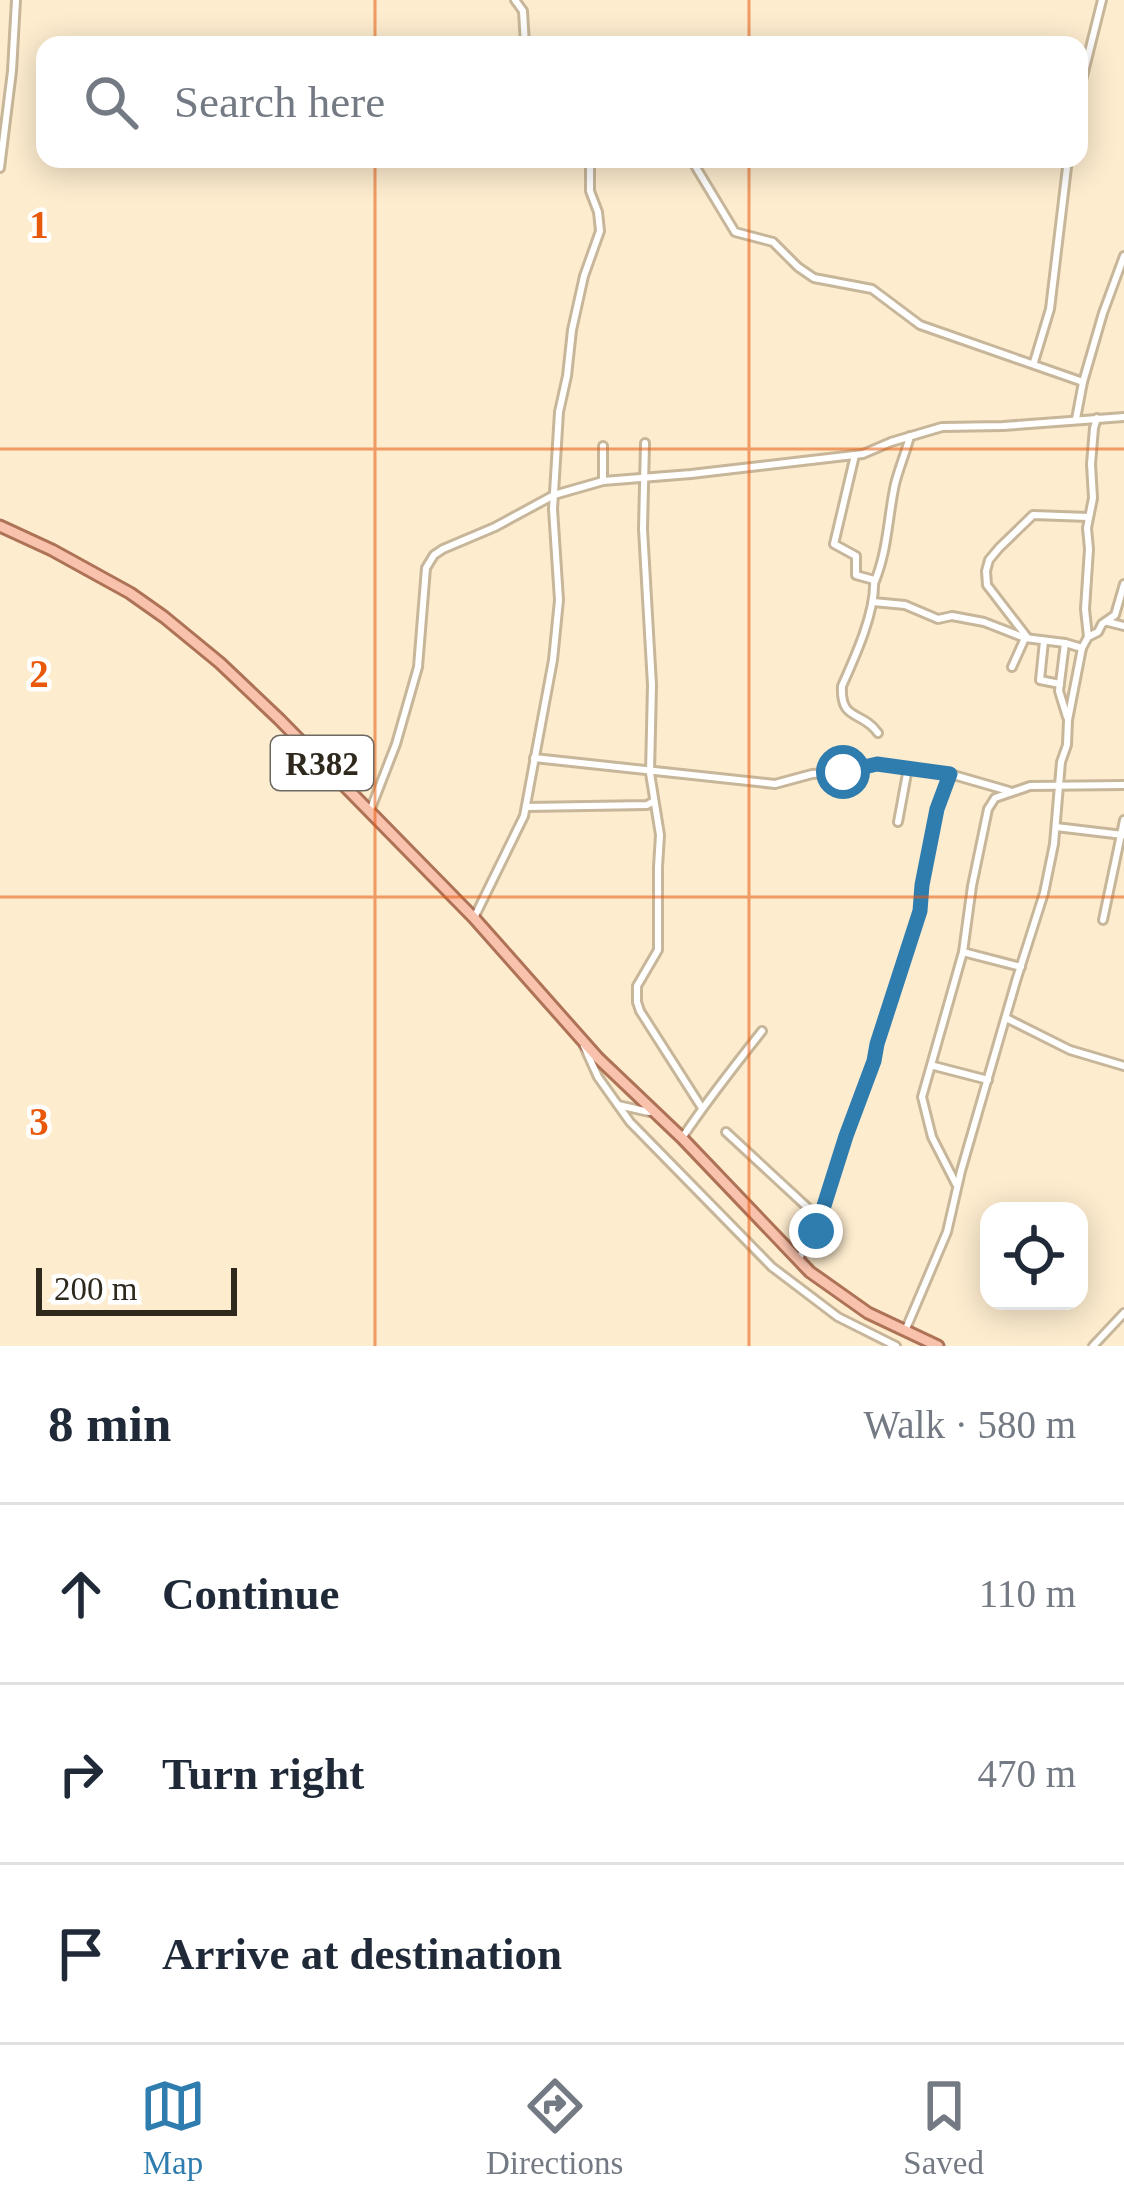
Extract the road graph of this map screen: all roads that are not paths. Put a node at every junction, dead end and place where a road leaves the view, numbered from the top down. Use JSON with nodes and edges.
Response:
{"nodes":[{"id":1,"x":16,"y":0,"type":"edge"},
{"id":2,"x":515,"y":0,"type":"edge"},
{"id":3,"x":1102,"y":0,"type":"edge"},
{"id":4,"x":524,"y":36,"type":"edge"},
{"id":5,"x":1088,"y":56,"type":"edge"},
{"id":6,"x":2,"y":124,"type":"edge"},
{"id":7,"x":0,"y":168,"type":"edge"},
{"id":8,"x":590,"y":168,"type":"edge"},
{"id":9,"x":696,"y":168,"type":"edge"},
{"id":10,"x":1067,"y":168,"type":"edge"},
{"id":11,"x":1124,"y":256,"type":"edge"},
{"id":12,"x":1034,"y":363,"type":"junction"},
{"id":13,"x":1083,"y":382,"type":"junction"},
{"id":14,"x":1124,"y":417,"type":"edge"},
{"id":15,"x":1097,"y":418,"type":"junction"},
{"id":16,"x":1076,"y":419,"type":"junction"},
{"id":17,"x":910,"y":436,"type":"junction"},
{"id":18,"x":644,"y":443,"type":"dead end"},
{"id":19,"x":603,"y":446,"type":"dead end"},
{"id":20,"x":855,"y":455,"type":"junction"},
{"id":21,"x":642,"y":478,"type":"junction"},
{"id":22,"x":603,"y":481,"type":"junction"},
{"id":23,"x":554,"y":496,"type":"junction"},
{"id":24,"x":1089,"y":517,"type":"junction"},
{"id":25,"x":0,"y":526,"type":"edge"},
{"id":26,"x":875,"y":581,"type":"junction"},
{"id":27,"x":1124,"y":584,"type":"edge"},
{"id":28,"x":873,"y":602,"type":"junction"},
{"id":29,"x":1105,"y":622,"type":"junction"},
{"id":30,"x":1124,"y":626,"type":"edge"},
{"id":31,"x":1088,"y":637,"type":"junction"},
{"id":32,"x":1027,"y":639,"type":"junction"},
{"id":33,"x":1044,"y":641,"type":"junction"},
{"id":34,"x":1065,"y":643,"type":"junction"},
{"id":35,"x":1082,"y":648,"type":"junction"},
{"id":36,"x":1012,"y":667,"type":"dead end"},
{"id":37,"x":1060,"y":684,"type":"junction"},
{"id":38,"x":1068,"y":720,"type":"junction"},
{"id":39,"x":878,"y":733,"type":"dead end"},
{"id":40,"x":534,"y":758,"type":"junction"},
{"id":41,"x":908,"y":768,"type":"junction"},
{"id":42,"x":650,"y":773,"type":"junction"},
{"id":43,"x":950,"y":774,"type":"junction"},
{"id":44,"x":1059,"y":785,"type":"junction"},
{"id":45,"x":1124,"y":785,"type":"edge"},
{"id":46,"x":1012,"y":792,"type":"junction"},
{"id":47,"x":654,"y":801,"type":"junction"},
{"id":48,"x":527,"y":807,"type":"junction"},
{"id":49,"x":369,"y":812,"type":"junction"},
{"id":50,"x":1124,"y":820,"type":"edge"},
{"id":51,"x":898,"y":822,"type":"dead end"},
{"id":52,"x":1056,"y":827,"type":"junction"},
{"id":53,"x":1123,"y":835,"type":"edge"},
{"id":54,"x":474,"y":918,"type":"junction"},
{"id":55,"x":1103,"y":920,"type":"dead end"},
{"id":56,"x":963,"y":952,"type":"junction"},
{"id":57,"x":1021,"y":967,"type":"junction"},
{"id":58,"x":1006,"y":1018,"type":"junction"},
{"id":59,"x":762,"y":1031,"type":"dead end"},
{"id":60,"x":581,"y":1040,"type":"junction"},
{"id":61,"x":933,"y":1066,"type":"junction"},
{"id":62,"x":1124,"y":1066,"type":"edge"},
{"id":63,"x":988,"y":1080,"type":"junction"},
{"id":64,"x":618,"y":1105,"type":"junction"},
{"id":65,"x":701,"y":1108,"type":"junction"},
{"id":66,"x":660,"y":1116,"type":"junction"},
{"id":67,"x":726,"y":1132,"type":"dead end"},
{"id":68,"x":682,"y":1138,"type":"junction"},
{"id":69,"x":958,"y":1187,"type":"junction"},
{"id":70,"x":821,"y":1220,"type":"junction"},
{"id":71,"x":798,"y":1260,"type":"junction"},
{"id":72,"x":1124,"y":1312,"type":"edge"},
{"id":73,"x":905,"y":1331,"type":"junction"},
{"id":74,"x":896,"y":1346,"type":"edge"},
{"id":75,"x":938,"y":1346,"type":"edge"},
{"id":76,"x":1093,"y":1346,"type":"edge"}],
"edges":[{"from":1,"to":6,"type":"street"},
{"from":2,"to":4,"type":"street"},
{"from":3,"to":5,"type":"street"},
{"from":6,"to":7,"type":"street"},
{"from":8,"to":23,"type":"street"},
{"from":9,"to":12,"type":"street"},
{"from":10,"to":12,"type":"street"},
{"from":11,"to":13,"type":"street"},
{"from":12,"to":13,"type":"street"},
{"from":13,"to":16,"type":"street"},
{"from":14,"to":15,"type":"street"},
{"from":15,"to":16,"type":"street"},
{"from":15,"to":24,"type":"street"},
{"from":16,"to":17,"type":"street"},
{"from":17,"to":20,"type":"street"},
{"from":17,"to":26,"type":"street"},
{"from":18,"to":21,"type":"street"},
{"from":19,"to":22,"type":"street"},
{"from":20,"to":21,"type":"street"},
{"from":20,"to":26,"type":"street"},
{"from":21,"to":22,"type":"street"},
{"from":21,"to":42,"type":"street"},
{"from":22,"to":23,"type":"street"},
{"from":23,"to":40,"type":"street"},
{"from":23,"to":49,"type":"street"},
{"from":24,"to":31,"type":"street"},
{"from":24,"to":32,"type":"street"},
{"from":25,"to":49,"type":"main road","number":"R382"},
{"from":26,"to":28,"type":"street"},
{"from":27,"to":29,"type":"street"},
{"from":28,"to":32,"type":"street"},
{"from":28,"to":39,"type":"street"},
{"from":29,"to":30,"type":"street"},
{"from":29,"to":31,"type":"street"},
{"from":31,"to":35,"type":"street"},
{"from":32,"to":33,"type":"street"},
{"from":32,"to":36,"type":"street"},
{"from":33,"to":34,"type":"street"},
{"from":33,"to":37,"type":"street"},
{"from":34,"to":35,"type":"street"},
{"from":34,"to":37,"type":"street"},
{"from":35,"to":38,"type":"street"},
{"from":37,"to":38,"type":"street"},
{"from":38,"to":44,"type":"street"},
{"from":40,"to":42,"type":"street"},
{"from":40,"to":48,"type":"street"},
{"from":41,"to":42,"type":"street"},
{"from":41,"to":43,"type":"street"},
{"from":41,"to":51,"type":"street"},
{"from":42,"to":47,"type":"street"},
{"from":43,"to":46,"type":"street"},
{"from":43,"to":70,"type":"street"},
{"from":44,"to":45,"type":"street"},
{"from":44,"to":46,"type":"street"},
{"from":44,"to":52,"type":"street"},
{"from":46,"to":56,"type":"street"},
{"from":47,"to":48,"type":"street"},
{"from":47,"to":65,"type":"street"},
{"from":48,"to":54,"type":"street"},
{"from":49,"to":54,"type":"main road","number":"R382"},
{"from":50,"to":53,"type":"street"},
{"from":52,"to":53,"type":"street"},
{"from":52,"to":57,"type":"street"},
{"from":53,"to":55,"type":"street"},
{"from":54,"to":60,"type":"main road","number":"R382"},
{"from":56,"to":57,"type":"street"},
{"from":56,"to":61,"type":"street"},
{"from":57,"to":58,"type":"street"},
{"from":58,"to":62,"type":"street"},
{"from":58,"to":63,"type":"street"},
{"from":59,"to":65,"type":"street"},
{"from":60,"to":64,"type":"street"},
{"from":60,"to":66,"type":"main road","number":"R382"},
{"from":61,"to":63,"type":"street"},
{"from":61,"to":69,"type":"street"},
{"from":63,"to":69,"type":"street"},
{"from":64,"to":66,"type":"street"},
{"from":64,"to":74,"type":"street"},
{"from":65,"to":68,"type":"street"},
{"from":66,"to":68,"type":"main road","number":"R382"},
{"from":67,"to":70,"type":"street"},
{"from":68,"to":71,"type":"main road","number":"R382"},
{"from":69,"to":73,"type":"street"},
{"from":70,"to":71,"type":"street"},
{"from":71,"to":73,"type":"main road","number":"R382"},
{"from":72,"to":76,"type":"street"},
{"from":73,"to":75,"type":"main road","number":"R382"}]}
